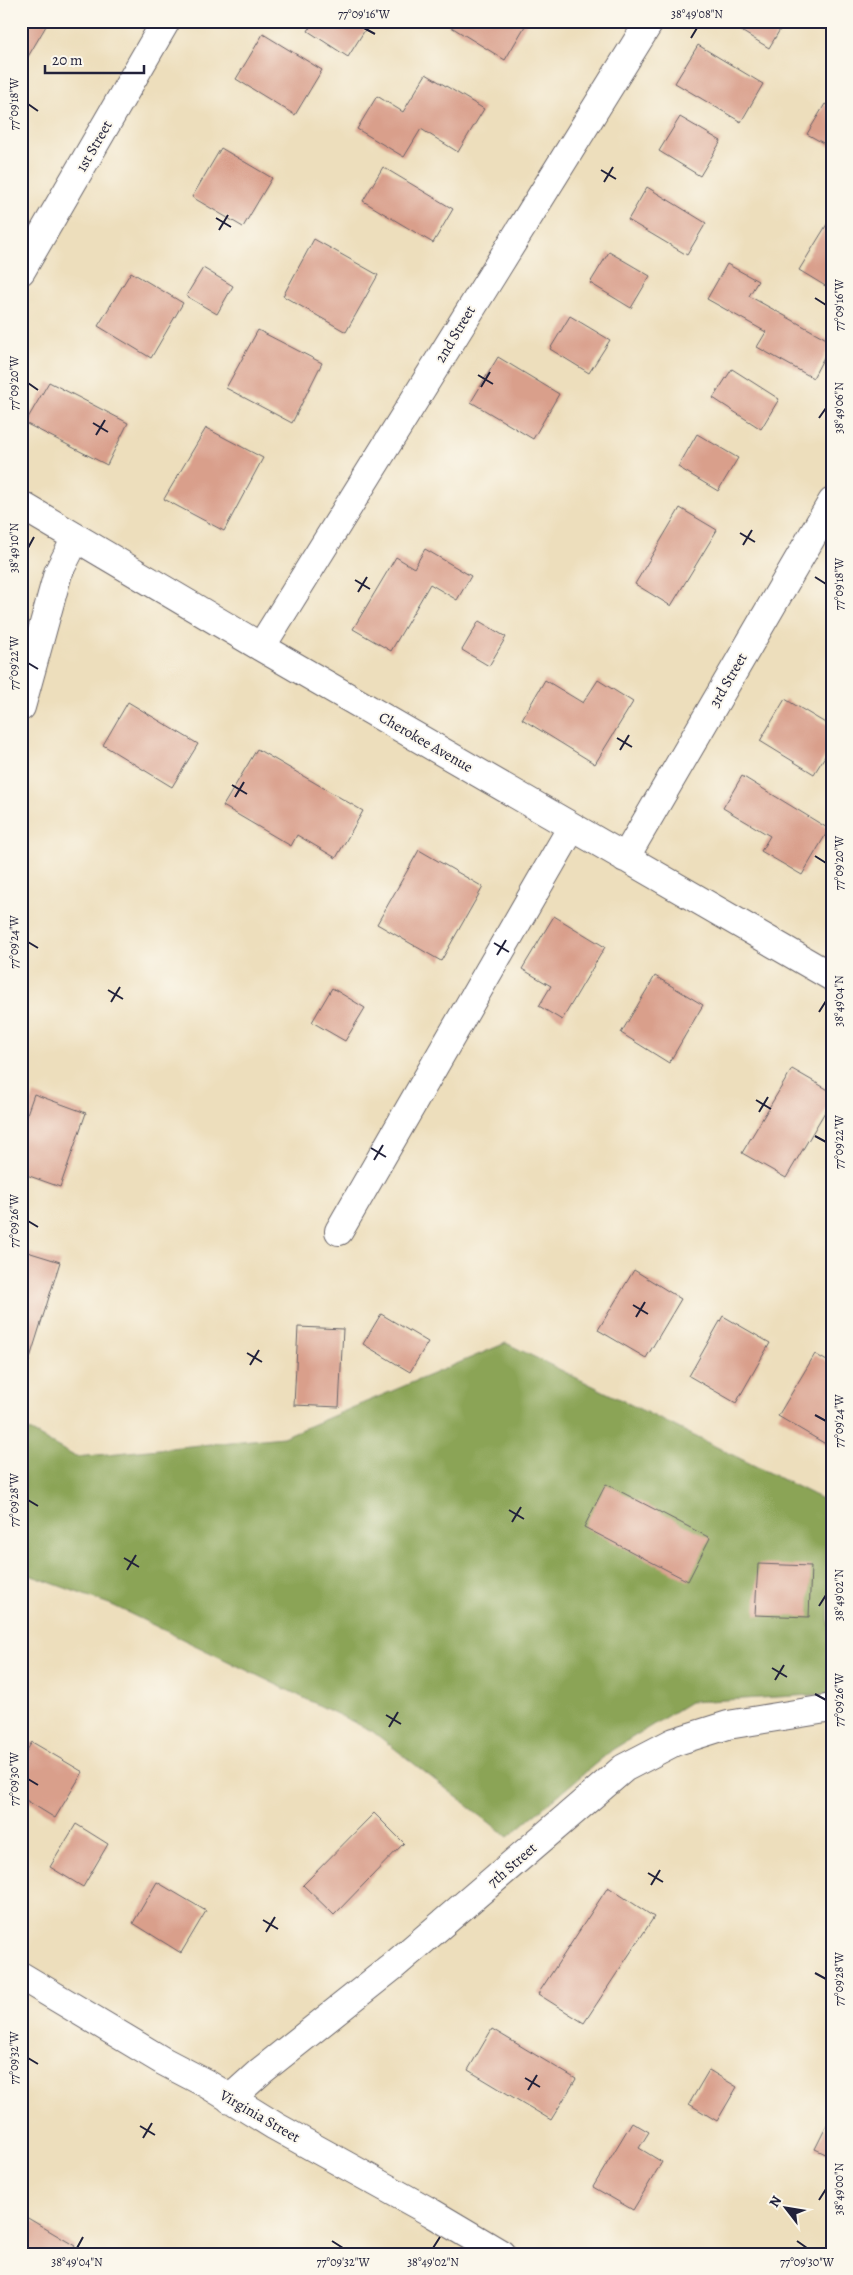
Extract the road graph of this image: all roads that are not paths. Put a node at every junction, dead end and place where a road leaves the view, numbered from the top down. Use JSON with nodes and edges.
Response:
{"nodes":[{"id":1,"x":166,"y":21,"type":"edge"},
{"id":2,"x":650,"y":21,"type":"edge"},
{"id":3,"x":21,"y":271,"type":"edge"},
{"id":4,"x":832,"y":502,"type":"edge"},
{"id":5,"x":21,"y":505,"type":"edge"},
{"id":6,"x":76,"y":538,"type":"junction"},
{"id":7,"x":261,"y":647,"type":"junction"},
{"id":8,"x":21,"y":707,"type":"edge"},
{"id":9,"x":572,"y":827,"type":"junction"},
{"id":10,"x":625,"y":858,"type":"junction"},
{"id":11,"x":832,"y":977,"type":"edge"},
{"id":12,"x":338,"y":1231,"type":"dead end"},
{"id":13,"x":832,"y":1708,"type":"edge"},
{"id":14,"x":21,"y":1976,"type":"edge"},
{"id":15,"x":230,"y":2099,"type":"junction"},
{"id":16,"x":501,"y":2254,"type":"edge"}],
"edges":[{"from":1,"to":3,"type":"street","name":"1st Street"},
{"from":2,"to":7,"type":"street","name":"2nd Street"},
{"from":4,"to":10,"type":"street","name":"3rd Street"},
{"from":5,"to":6,"type":"street","name":"Cherokee Avenue"},
{"from":6,"to":7,"type":"street","name":"Cherokee Avenue"},
{"from":6,"to":8,"type":"street"},
{"from":7,"to":9,"type":"street","name":"Cherokee Avenue"},
{"from":9,"to":10,"type":"street","name":"Cherokee Avenue"},
{"from":9,"to":12,"type":"street"},
{"from":10,"to":11,"type":"street","name":"Cherokee Avenue"},
{"from":13,"to":15,"type":"street","name":"7th Street"},
{"from":14,"to":15,"type":"street","name":"Virginia Street"},
{"from":15,"to":16,"type":"street","name":"Virginia Street"}]}
